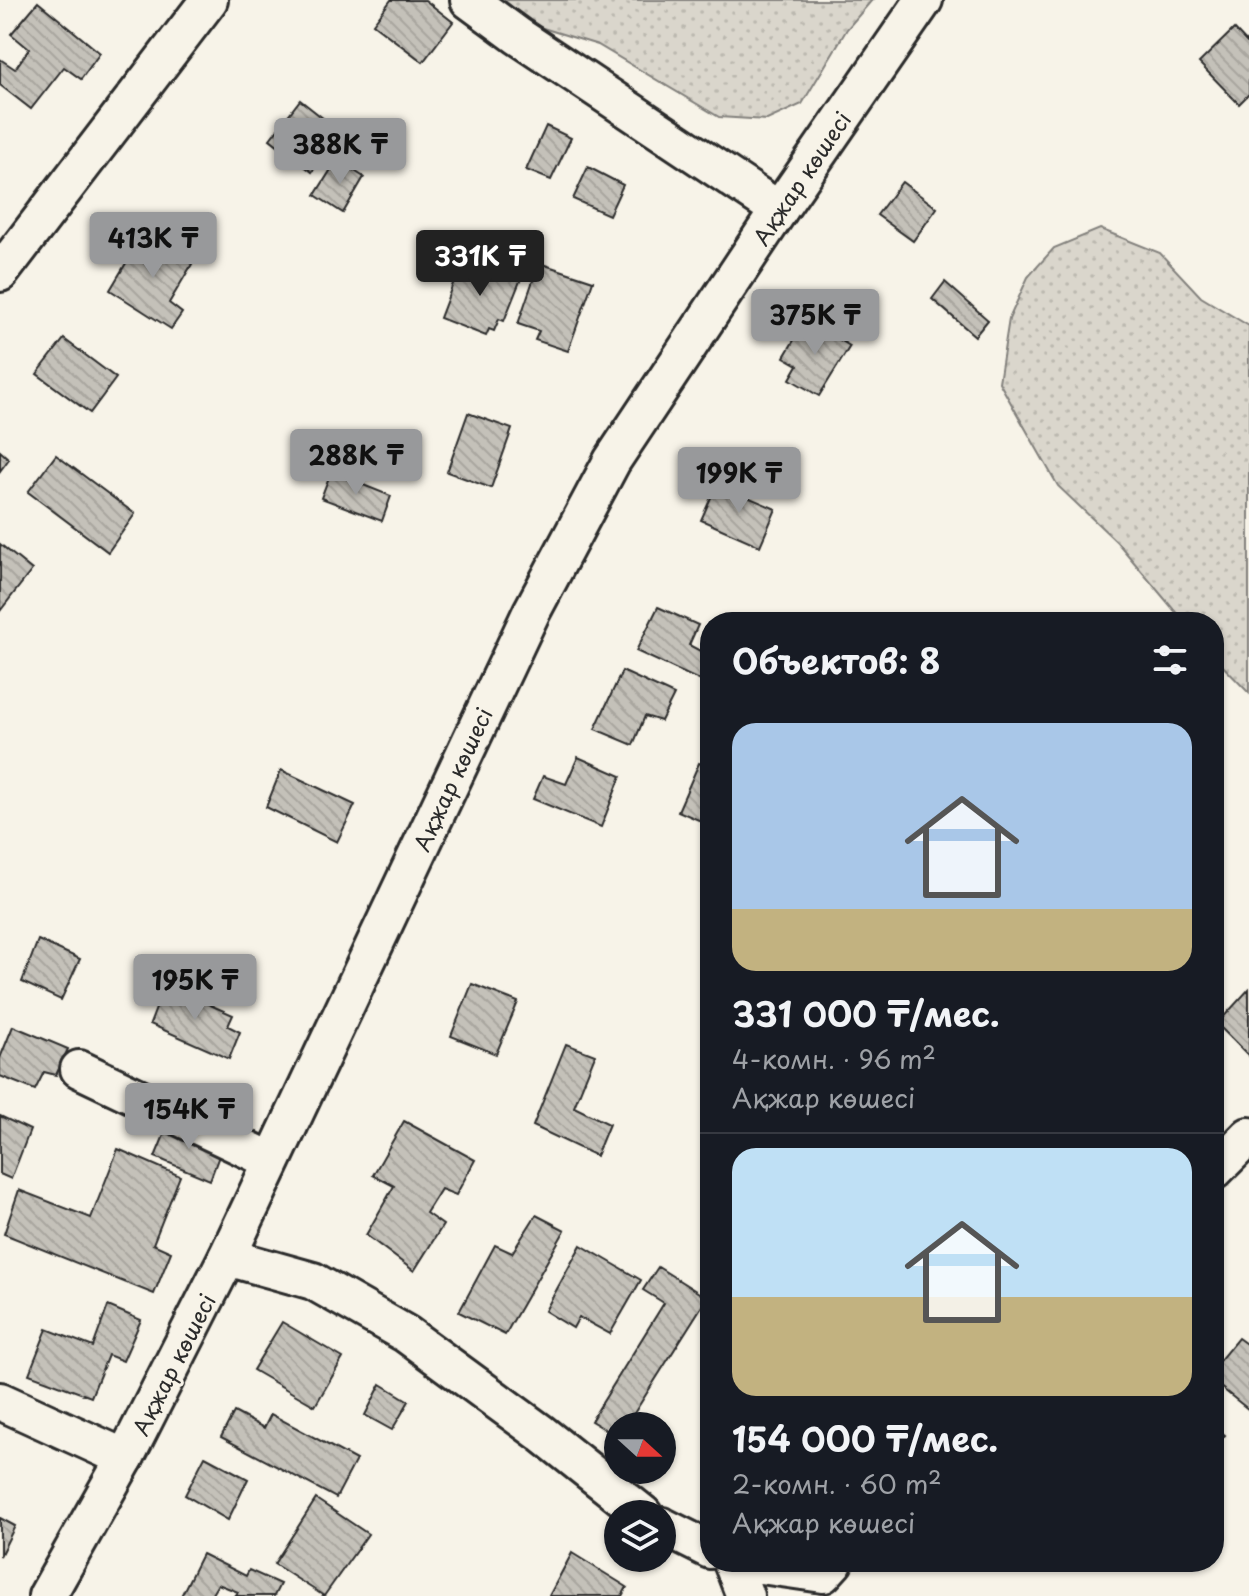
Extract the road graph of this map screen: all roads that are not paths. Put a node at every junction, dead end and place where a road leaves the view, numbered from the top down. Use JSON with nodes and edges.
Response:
{"nodes":[{"id":1,"x":209,"y":0,"type":"edge"},
{"id":2,"x":469,"y":0,"type":"edge"},
{"id":3,"x":924,"y":0,"type":"edge"},
{"id":4,"x":779,"y":210,"type":"junction"},
{"id":5,"x":0,"y":273,"type":"edge"},
{"id":6,"x":79,"y":1069,"type":"dead end"},
{"id":7,"x":1249,"y":1136,"type":"edge"},
{"id":8,"x":270,"y":1160,"type":"junction"},
{"id":9,"x":1224,"y":1161,"type":"edge"},
{"id":10,"x":227,"y":1257,"type":"junction"},
{"id":11,"x":0,"y":1401,"type":"edge"},
{"id":12,"x":125,"y":1458,"type":"junction"},
{"id":13,"x":625,"y":1500,"type":"edge"},
{"id":14,"x":676,"y":1533,"type":"edge"},
{"id":15,"x":700,"y":1545,"type":"edge"},
{"id":16,"x":736,"y":1572,"type":"edge"},
{"id":17,"x":803,"y":1572,"type":"edge"},
{"id":18,"x":834,"y":1577,"type":"edge"},
{"id":19,"x":47,"y":1596,"type":"edge"},
{"id":20,"x":745,"y":1596,"type":"edge"}],
"edges":[{"from":1,"to":5,"type":"street"},
{"from":2,"to":4,"type":"street"},
{"from":3,"to":4,"type":"street","name":"Ақжар көшесі"},
{"from":4,"to":8,"type":"street","name":"Ақжар көшесі"},
{"from":6,"to":8,"type":"street"},
{"from":7,"to":9,"type":"street"},
{"from":8,"to":10,"type":"street","name":"Ақжар көшесі"},
{"from":10,"to":12,"type":"street","name":"Ақжар көшесі"},
{"from":10,"to":13,"type":"street"},
{"from":11,"to":12,"type":"street"},
{"from":12,"to":19,"type":"street","name":"Ақжар көшесі"},
{"from":14,"to":15,"type":"street"},
{"from":16,"to":20,"type":"street"},
{"from":17,"to":18,"type":"street"}]}
